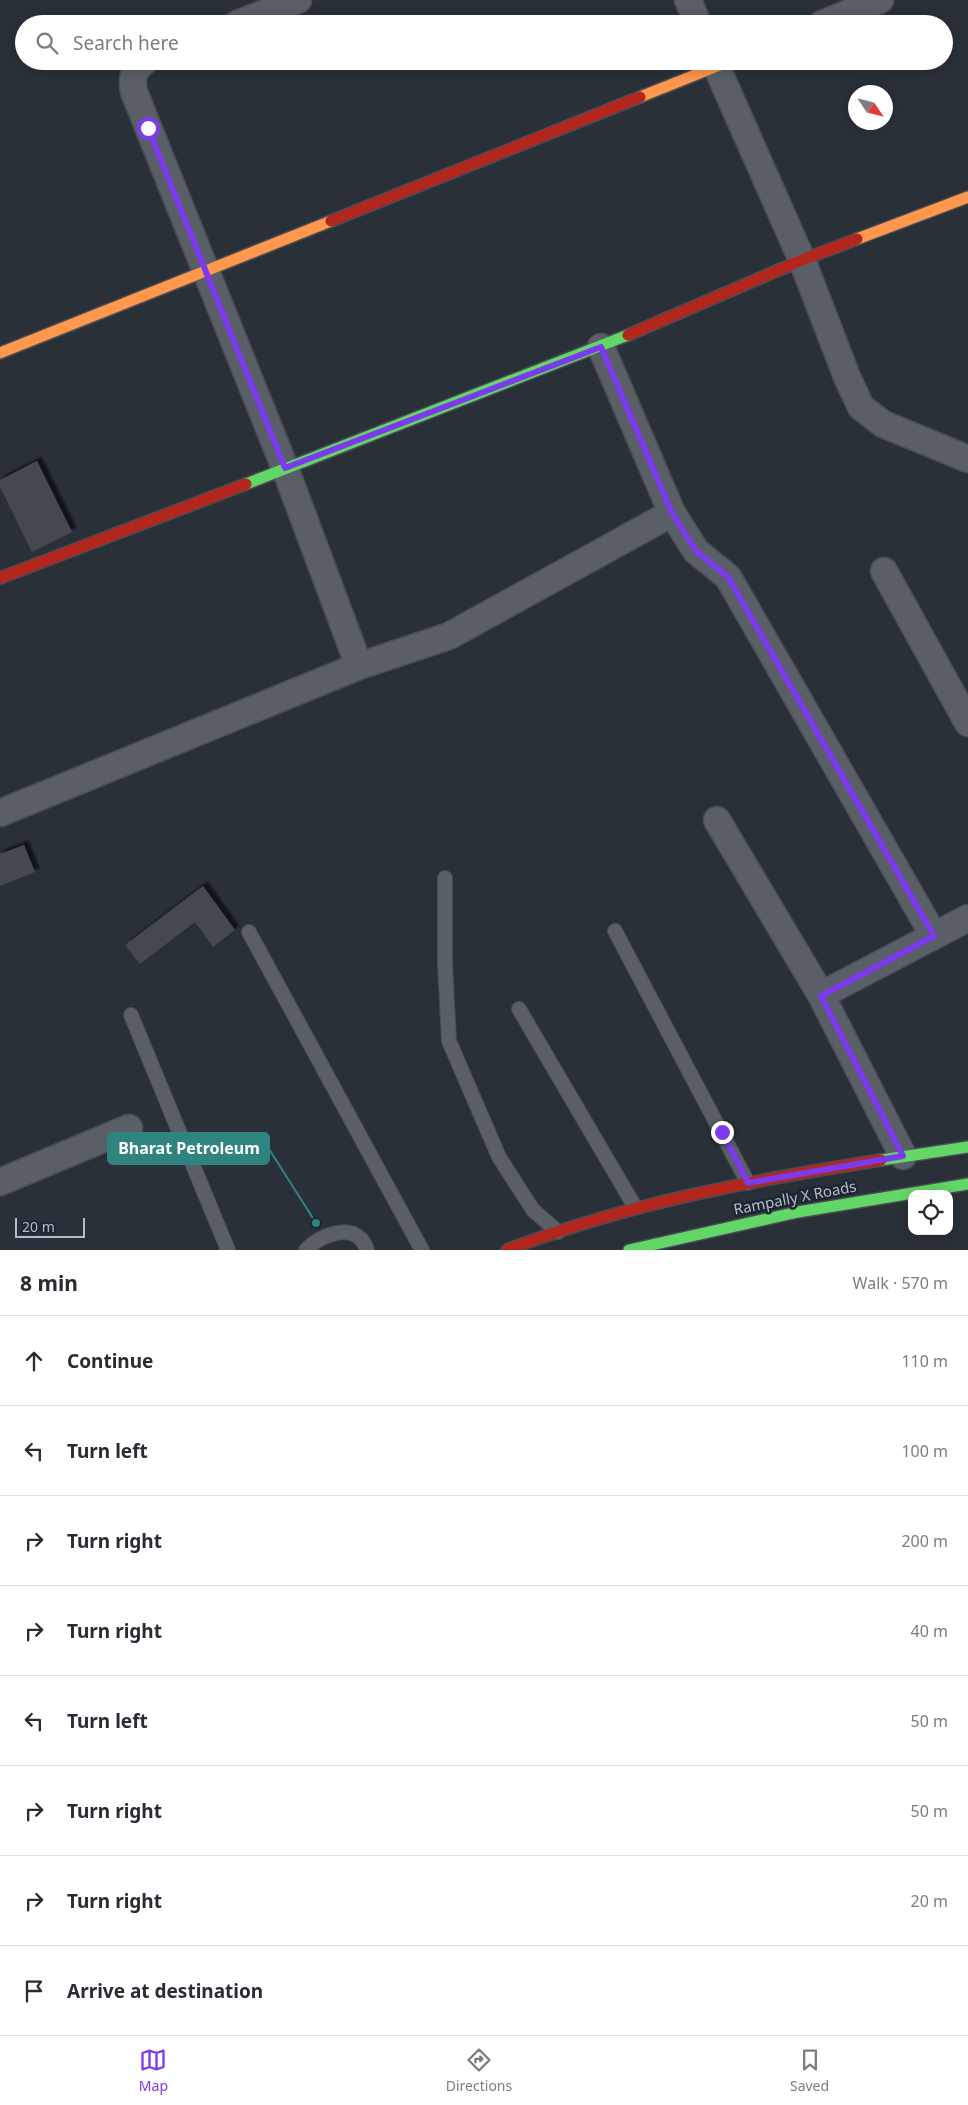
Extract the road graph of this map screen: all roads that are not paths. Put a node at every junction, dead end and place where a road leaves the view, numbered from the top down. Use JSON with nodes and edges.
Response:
{"nodes":[{"id":1,"x":298,"y":0,"type":"edge"},
{"id":2,"x":688,"y":0,"type":"edge"},
{"id":3,"x":880,"y":0,"type":"edge"},
{"id":4,"x":260,"y":15,"type":"edge"},
{"id":5,"x":694,"y":15,"type":"edge"},
{"id":6,"x":844,"y":15,"type":"edge"},
{"id":7,"x":136,"y":70,"type":"edge"},
{"id":8,"x":703,"y":70,"type":"edge"},
{"id":9,"x":723,"y":70,"type":"edge"},
{"id":10,"x":968,"y":197,"type":"edge"},
{"id":11,"x":802,"y":260,"type":"junction"},
{"id":12,"x":205,"y":272,"type":"junction"},
{"id":13,"x":601,"y":347,"type":"junction"},
{"id":14,"x":0,"y":353,"type":"edge"},
{"id":15,"x":968,"y":459,"type":"edge"},
{"id":16,"x":285,"y":468,"type":"junction"},
{"id":17,"x":672,"y":513,"type":"junction"},
{"id":18,"x":884,"y":571,"type":"dead end"},
{"id":19,"x":0,"y":578,"type":"edge"},
{"id":20,"x":359,"y":666,"type":"junction"},
{"id":21,"x":968,"y":723,"type":"edge"},
{"id":22,"x":0,"y":813,"type":"edge"},
{"id":23,"x":718,"y":820,"type":"dead end"},
{"id":24,"x":445,"y":878,"type":"dead end"},
{"id":25,"x":968,"y":918,"type":"edge"},
{"id":26,"x":615,"y":931,"type":"dead end"},
{"id":27,"x":249,"y":932,"type":"dead end"},
{"id":28,"x":934,"y":936,"type":"junction"},
{"id":29,"x":821,"y":996,"type":"junction"},
{"id":30,"x":519,"y":1009,"type":"dead end"},
{"id":31,"x":131,"y":1015,"type":"dead end"},
{"id":32,"x":129,"y":1128,"type":"dead end"},
{"id":33,"x":968,"y":1147,"type":"edge"},
{"id":34,"x":903,"y":1156,"type":"junction"},
{"id":35,"x":0,"y":1182,"type":"edge"},
{"id":36,"x":748,"y":1183,"type":"junction"},
{"id":37,"x":968,"y":1184,"type":"edge"},
{"id":38,"x":635,"y":1207,"type":"junction"},
{"id":39,"x":558,"y":1232,"type":"junction"},
{"id":40,"x":659,"y":1246,"type":"edge"},
{"id":41,"x":228,"y":1250,"type":"edge"},
{"id":42,"x":306,"y":1250,"type":"edge"},
{"id":43,"x":368,"y":1250,"type":"edge"},
{"id":44,"x":422,"y":1250,"type":"edge"},
{"id":45,"x":507,"y":1250,"type":"edge"},
{"id":46,"x":629,"y":1250,"type":"edge"}],
"edges":[{"from":1,"to":4,"type":"street"},
{"from":2,"to":5,"type":"street"},
{"from":3,"to":6,"type":"street"},
{"from":7,"to":12,"type":"street"},
{"from":8,"to":12,"type":"street"},
{"from":9,"to":11,"type":"street"},
{"from":10,"to":11,"type":"street"},
{"from":11,"to":13,"type":"street"},
{"from":11,"to":15,"type":"street"},
{"from":12,"to":14,"type":"street"},
{"from":12,"to":16,"type":"street"},
{"from":13,"to":16,"type":"street"},
{"from":13,"to":17,"type":"street"},
{"from":16,"to":19,"type":"street"},
{"from":16,"to":20,"type":"street"},
{"from":17,"to":20,"type":"street"},
{"from":17,"to":28,"type":"street"},
{"from":18,"to":21,"type":"street"},
{"from":20,"to":22,"type":"street"},
{"from":23,"to":29,"type":"street"},
{"from":24,"to":39,"type":"lane"},
{"from":25,"to":28,"type":"street"},
{"from":26,"to":36,"type":"lane"},
{"from":27,"to":44,"type":"lane"},
{"from":28,"to":29,"type":"street"},
{"from":29,"to":34,"type":"street"},
{"from":30,"to":38,"type":"lane"},
{"from":31,"to":41,"type":"lane"},
{"from":32,"to":35,"type":"street"},
{"from":33,"to":34,"type":"street"},
{"from":34,"to":36,"type":"street"},
{"from":36,"to":38,"type":"street"},
{"from":37,"to":40,"type":"street","name":"Rampally X Roads"},
{"from":38,"to":39,"type":"street"},
{"from":39,"to":45,"type":"street"},
{"from":40,"to":46,"type":"street","name":"Rampally X Roads"},
{"from":42,"to":43,"type":"lane"}]}
